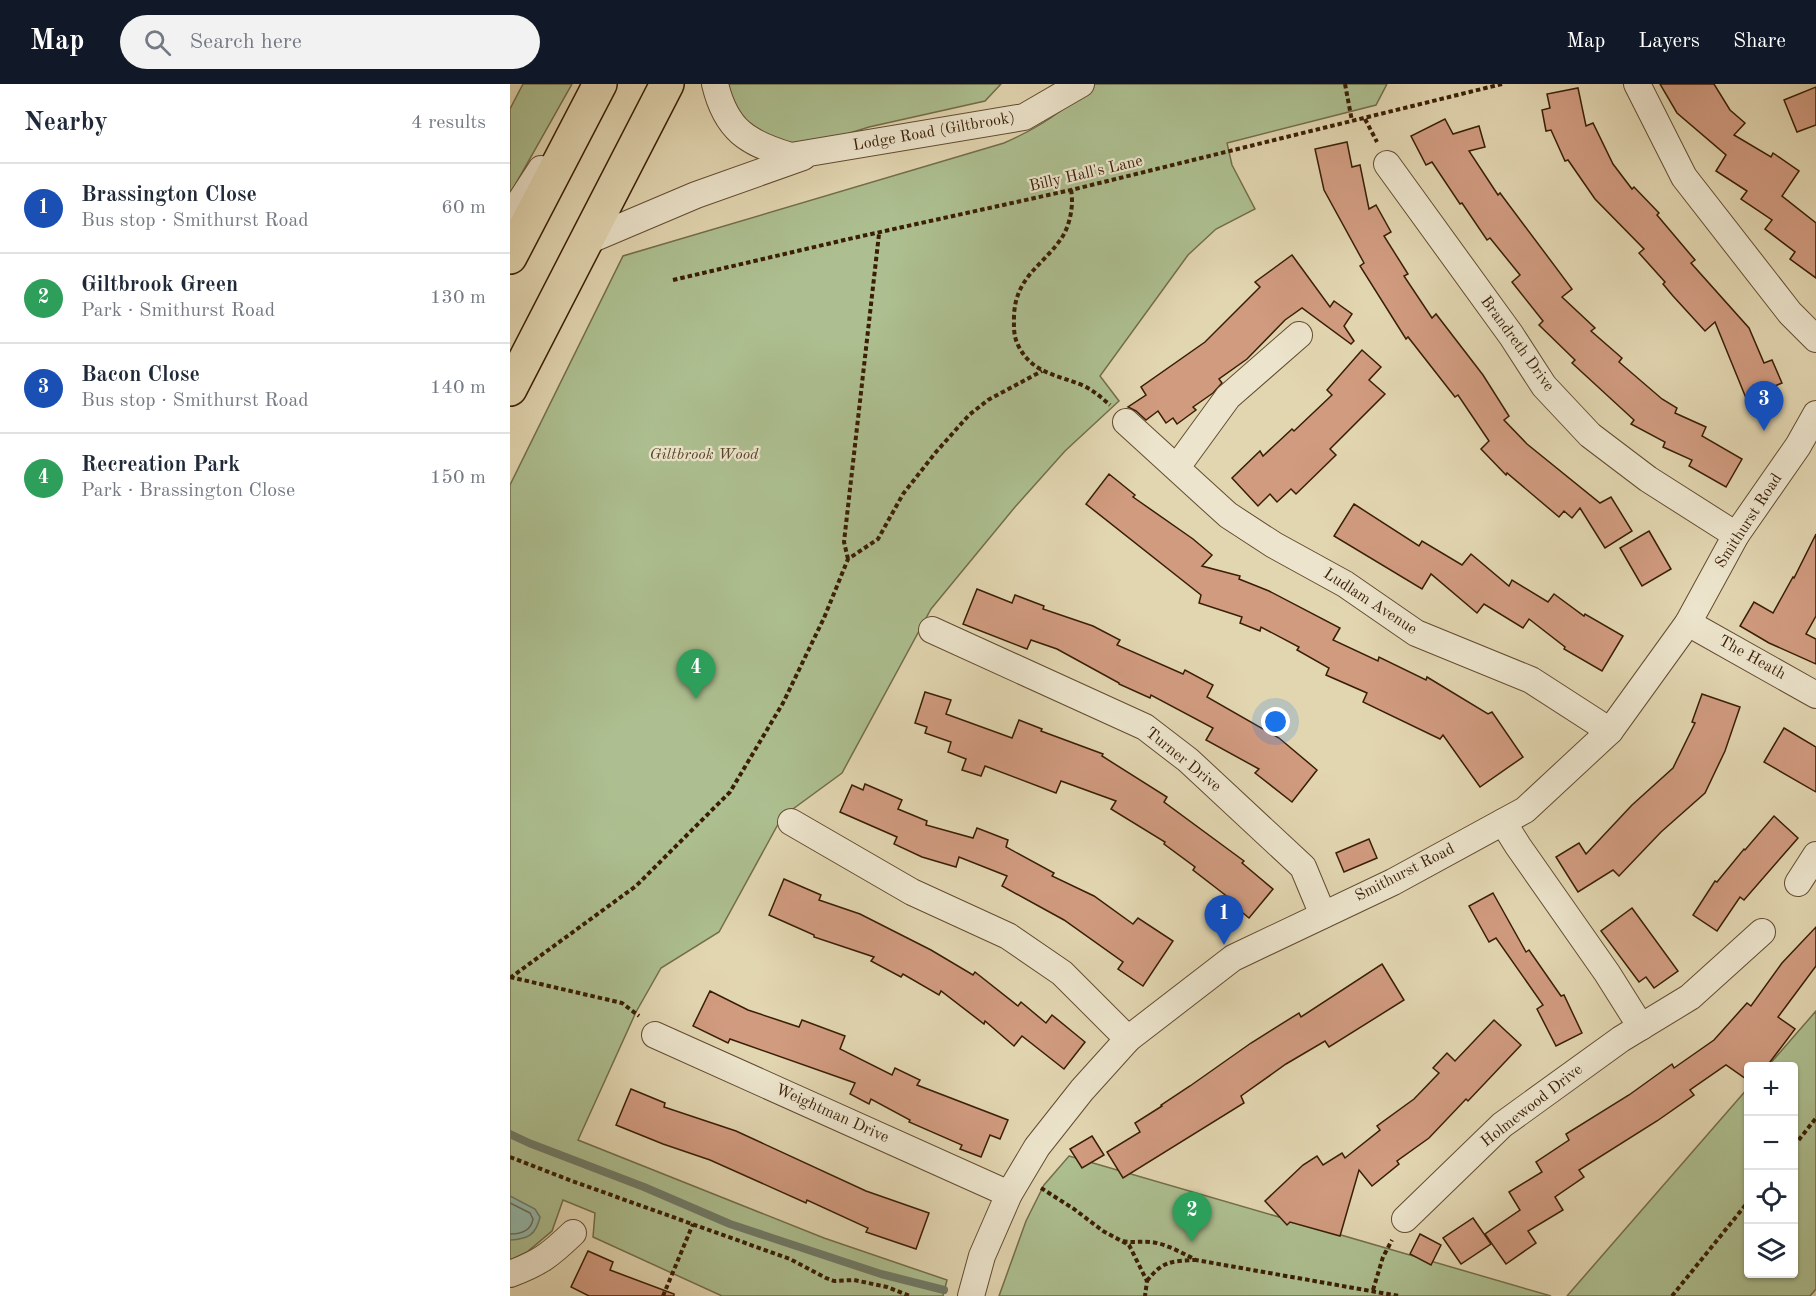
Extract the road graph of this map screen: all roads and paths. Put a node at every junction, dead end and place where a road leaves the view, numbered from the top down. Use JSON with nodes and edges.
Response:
{"nodes":[{"id":1,"x":667,"y":84,"type":"edge"},
{"id":2,"x":715,"y":84,"type":"edge"},
{"id":3,"x":1081,"y":84,"type":"edge"},
{"id":4,"x":1345,"y":84,"type":"edge"},
{"id":5,"x":1502,"y":84,"type":"edge"},
{"id":6,"x":1637,"y":84,"type":"edge"},
{"id":7,"x":595,"y":94,"type":"edge"},
{"id":8,"x":1352,"y":121,"type":"junction"},
{"id":9,"x":814,"y":152,"type":"junction"},
{"id":10,"x":1388,"y":164,"type":"dead end"},
{"id":11,"x":1071,"y":190,"type":"junction"},
{"id":12,"x":510,"y":217,"type":"edge"},
{"id":13,"x":879,"y":234,"type":"junction"},
{"id":14,"x":585,"y":242,"type":"junction"},
{"id":15,"x":510,"y":257,"type":"edge"},
{"id":16,"x":673,"y":280,"type":"dead end"},
{"id":17,"x":1299,"y":335,"type":"dead end"},
{"id":18,"x":1816,"y":339,"type":"edge"},
{"id":19,"x":1042,"y":371,"type":"junction"},
{"id":20,"x":510,"y":389,"type":"edge"},
{"id":21,"x":1816,"y":414,"type":"edge"},
{"id":22,"x":1119,"y":415,"type":"joint"},
{"id":23,"x":1177,"y":468,"type":"junction"},
{"id":24,"x":1736,"y":535,"type":"junction"},
{"id":25,"x":848,"y":559,"type":"junction"},
{"id":26,"x":1688,"y":623,"type":"junction"},
{"id":27,"x":932,"y":630,"type":"dead end"},
{"id":28,"x":1816,"y":695,"type":"edge"},
{"id":29,"x":1610,"y":731,"type":"junction"},
{"id":30,"x":791,"y":822,"type":"dead end"},
{"id":31,"x":1503,"y":822,"type":"junction"},
{"id":32,"x":1816,"y":855,"type":"edge"},
{"id":33,"x":1798,"y":883,"type":"dead end"},
{"id":34,"x":1323,"y":915,"type":"junction"},
{"id":35,"x":1762,"y":932,"type":"dead end"},
{"id":36,"x":510,"y":978,"type":"edge"},
{"id":37,"x":1641,"y":1027,"type":"junction"},
{"id":38,"x":655,"y":1035,"type":"joint"},
{"id":39,"x":1128,"y":1039,"type":"junction"},
{"id":40,"x":1816,"y":1118,"type":"edge"},
{"id":41,"x":1798,"y":1141,"type":"edge"},
{"id":42,"x":510,"y":1157,"type":"edge"},
{"id":43,"x":1015,"y":1185,"type":"junction"},
{"id":44,"x":1744,"y":1208,"type":"edge"},
{"id":45,"x":1405,"y":1219,"type":"joint"},
{"id":46,"x":693,"y":1224,"type":"junction"},
{"id":47,"x":573,"y":1233,"type":"dead end"},
{"id":48,"x":1122,"y":1241,"type":"junction"},
{"id":49,"x":1196,"y":1260,"type":"junction"},
{"id":50,"x":510,"y":1274,"type":"edge"},
{"id":51,"x":1148,"y":1281,"type":"junction"},
{"id":52,"x":1373,"y":1290,"type":"junction"},
{"id":53,"x":663,"y":1296,"type":"edge"},
{"id":54,"x":910,"y":1296,"type":"edge"},
{"id":55,"x":971,"y":1296,"type":"edge"},
{"id":56,"x":1145,"y":1296,"type":"edge"},
{"id":57,"x":1399,"y":1296,"type":"edge"},
{"id":58,"x":1672,"y":1296,"type":"edge"}],
"edges":[{"from":1,"to":14,"type":"highway"},
{"from":2,"to":9,"type":"street"},
{"from":3,"to":9,"type":"street","name":"Lodge Road (Giltbrook)"},
{"from":4,"to":8,"type":"path"},
{"from":5,"to":8,"type":"path","name":"Billy Hall's Lane"},
{"from":6,"to":18,"type":"street"},
{"from":7,"to":12,"type":"street"},
{"from":7,"to":15,"type":"highway"},
{"from":8,"to":11,"type":"path","name":"Billy Hall's Lane"},
{"from":9,"to":14,"type":"street"},
{"from":10,"to":24,"type":"street","name":"Brandreth Drive"},
{"from":11,"to":13,"type":"path","name":"Billy Hall's Lane"},
{"from":11,"to":19,"type":"path"},
{"from":13,"to":16,"type":"path","name":"Billy Hall's Lane"},
{"from":13,"to":25,"type":"path"},
{"from":14,"to":20,"type":"highway"},
{"from":17,"to":23,"type":"street"},
{"from":19,"to":22,"type":"path"},
{"from":19,"to":25,"type":"path"},
{"from":21,"to":24,"type":"street","name":"Smithurst Road"},
{"from":22,"to":23,"type":"street","name":"Ludlam Avenue"},
{"from":23,"to":29,"type":"street","name":"Ludlam Avenue"},
{"from":24,"to":26,"type":"street","name":"Smithurst Road"},
{"from":25,"to":36,"type":"path"},
{"from":26,"to":28,"type":"street","name":"The Heath"},
{"from":26,"to":29,"type":"street","name":"Smithurst Road"},
{"from":27,"to":34,"type":"street","name":"Turner Drive"},
{"from":29,"to":31,"type":"street","name":"Smithurst Road"},
{"from":30,"to":39,"type":"street"},
{"from":31,"to":34,"type":"street","name":"Smithurst Road"},
{"from":31,"to":37,"type":"street"},
{"from":32,"to":33,"type":"street"},
{"from":34,"to":39,"type":"street","name":"Smithurst Road"},
{"from":35,"to":37,"type":"street","name":"Holmewood Drive"},
{"from":36,"to":38,"type":"path"},
{"from":37,"to":45,"type":"street","name":"Holmewood Drive"},
{"from":38,"to":43,"type":"street","name":"Weightman Drive"},
{"from":39,"to":43,"type":"street","name":"Smithurst Road"},
{"from":40,"to":41,"type":"path"},
{"from":42,"to":46,"type":"path"},
{"from":43,"to":48,"type":"path"},
{"from":43,"to":55,"type":"street","name":"Smithurst Road"},
{"from":44,"to":58,"type":"path"},
{"from":45,"to":52,"type":"path"},
{"from":46,"to":53,"type":"path"},
{"from":46,"to":54,"type":"path"},
{"from":47,"to":50,"type":"street"},
{"from":48,"to":49,"type":"path"},
{"from":48,"to":51,"type":"path"},
{"from":49,"to":51,"type":"path"},
{"from":49,"to":52,"type":"path"},
{"from":51,"to":56,"type":"path"},
{"from":52,"to":57,"type":"path"}]}
